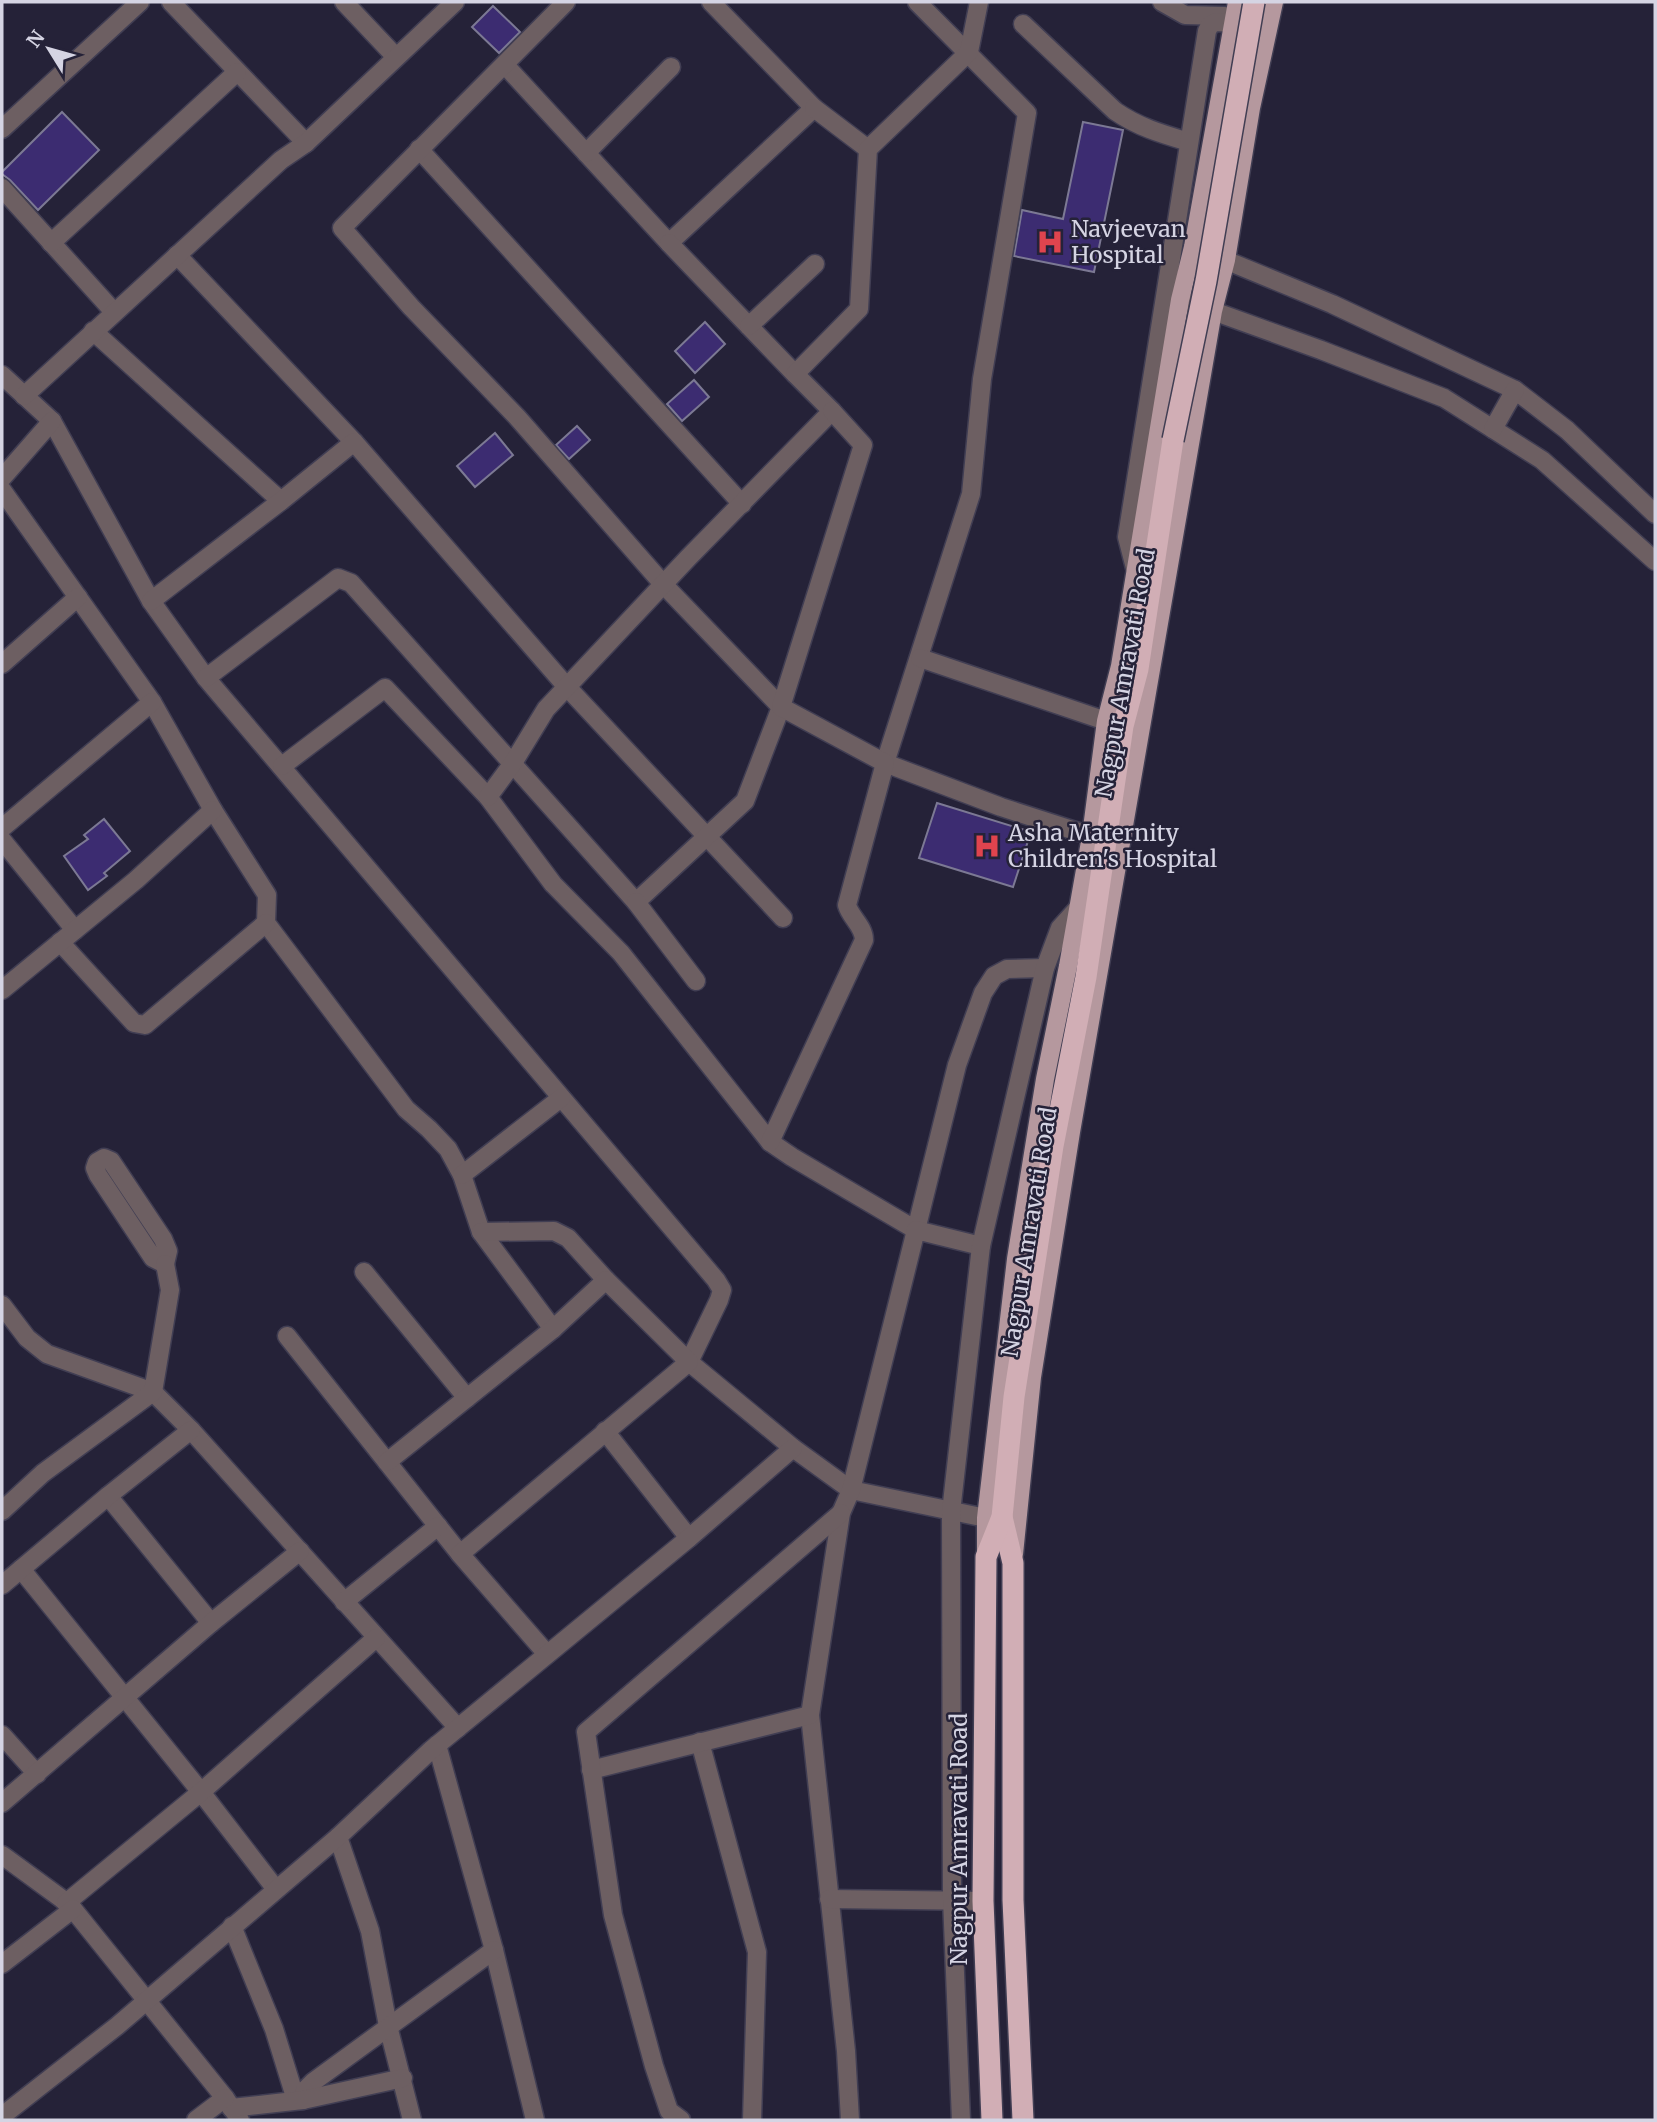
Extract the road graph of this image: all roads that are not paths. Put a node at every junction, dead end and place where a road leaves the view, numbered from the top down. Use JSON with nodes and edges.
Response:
{"nodes":[{"id":1,"x":140,"y":2,"type":"edge"},
{"id":2,"x":171,"y":2,"type":"edge"},
{"id":3,"x":344,"y":2,"type":"edge"},
{"id":4,"x":455,"y":2,"type":"edge"},
{"id":5,"x":566,"y":2,"type":"edge"},
{"id":6,"x":711,"y":2,"type":"edge"},
{"id":7,"x":917,"y":2,"type":"edge"},
{"id":8,"x":979,"y":2,"type":"edge"},
{"id":9,"x":1162,"y":2,"type":"edge"},
{"id":10,"x":1255,"y":2,"type":"edge"},
{"id":11,"x":1274,"y":2,"type":"edge"},
{"id":12,"x":1235,"y":14,"type":"edge"},
{"id":13,"x":1023,"y":23,"type":"dead end"},
{"id":14,"x":970,"y":52,"type":"junction"},
{"id":15,"x":395,"y":56,"type":"junction"},
{"id":16,"x":505,"y":65,"type":"junction"},
{"id":17,"x":671,"y":67,"type":"dead end"},
{"id":18,"x":237,"y":72,"type":"junction"},
{"id":19,"x":814,"y":108,"type":"junction"},
{"id":20,"x":2,"y":129,"type":"edge"},
{"id":21,"x":306,"y":142,"type":"junction"},
{"id":22,"x":1189,"y":142,"type":"junction"},
{"id":23,"x":419,"y":149,"type":"junction"},
{"id":24,"x":868,"y":149,"type":"junction"},
{"id":25,"x":586,"y":153,"type":"junction"},
{"id":26,"x":2,"y":188,"type":"edge"},
{"id":27,"x":1174,"y":239,"type":"junction"},
{"id":28,"x":51,"y":243,"type":"junction"},
{"id":29,"x":669,"y":243,"type":"junction"},
{"id":30,"x":1193,"y":247,"type":"junction"},
{"id":31,"x":177,"y":255,"type":"junction"},
{"id":32,"x":1226,"y":260,"type":"junction"},
{"id":33,"x":815,"y":264,"type":"dead end"},
{"id":34,"x":1173,"y":298,"type":"junction"},
{"id":35,"x":1213,"y":311,"type":"junction"},
{"id":36,"x":114,"y":312,"type":"junction"},
{"id":37,"x":748,"y":326,"type":"junction"},
{"id":38,"x":93,"y":331,"type":"junction"},
{"id":39,"x":795,"y":374,"type":"junction"},
{"id":40,"x":2,"y":375,"type":"edge"},
{"id":41,"x":1515,"y":390,"type":"junction"},
{"id":42,"x":24,"y":396,"type":"junction"},
{"id":43,"x":832,"y":411,"type":"junction"},
{"id":44,"x":52,"y":421,"type":"junction"},
{"id":45,"x":1493,"y":429,"type":"junction"},
{"id":46,"x":354,"y":442,"type":"junction"},
{"id":47,"x":2,"y":478,"type":"edge"},
{"id":48,"x":2,"y":490,"type":"edge"},
{"id":49,"x":281,"y":501,"type":"junction"},
{"id":50,"x":742,"y":504,"type":"junction"},
{"id":51,"x":1655,"y":514,"type":"edge"},
{"id":52,"x":1655,"y":561,"type":"edge"},
{"id":53,"x":663,"y":584,"type":"junction"},
{"id":54,"x":78,"y":597,"type":"junction"},
{"id":55,"x":150,"y":601,"type":"junction"},
{"id":56,"x":920,"y":658,"type":"junction"},
{"id":57,"x":2,"y":664,"type":"edge"},
{"id":58,"x":206,"y":678,"type":"junction"},
{"id":59,"x":567,"y":687,"type":"junction"},
{"id":60,"x":152,"y":702,"type":"junction"},
{"id":61,"x":781,"y":707,"type":"junction"},
{"id":62,"x":1106,"y":721,"type":"junction"},
{"id":63,"x":513,"y":763,"type":"junction"},
{"id":64,"x":885,"y":763,"type":"junction"},
{"id":65,"x":282,"y":766,"type":"junction"},
{"id":66,"x":488,"y":797,"type":"junction"},
{"id":67,"x":213,"y":810,"type":"junction"},
{"id":68,"x":2,"y":828,"type":"edge"},
{"id":69,"x":706,"y":836,"type":"junction"},
{"id":70,"x":1091,"y":836,"type":"junction"},
{"id":71,"x":2,"y":840,"type":"edge"},
{"id":72,"x":636,"y":902,"type":"junction"},
{"id":73,"x":1079,"y":908,"type":"junction"},
{"id":74,"x":783,"y":918,"type":"dead end"},
{"id":75,"x":266,"y":923,"type":"junction"},
{"id":76,"x":75,"y":930,"type":"junction"},
{"id":77,"x":60,"y":942,"type":"junction"},
{"id":78,"x":1045,"y":968,"type":"junction"},
{"id":79,"x":696,"y":981,"type":"dead end"},
{"id":80,"x":2,"y":990,"type":"edge"},
{"id":81,"x":561,"y":1098,"type":"junction"},
{"id":82,"x":770,"y":1142,"type":"junction"},
{"id":83,"x":462,"y":1175,"type":"junction"},
{"id":84,"x":916,"y":1230,"type":"junction"},
{"id":85,"x":481,"y":1233,"type":"junction"},
{"id":86,"x":981,"y":1246,"type":"junction"},
{"id":87,"x":165,"y":1264,"type":"junction"},
{"id":88,"x":363,"y":1272,"type":"dead end"},
{"id":89,"x":607,"y":1280,"type":"junction"},
{"id":90,"x":2,"y":1305,"type":"edge"},
{"id":91,"x":553,"y":1329,"type":"junction"},
{"id":92,"x":286,"y":1336,"type":"dead end"},
{"id":93,"x":689,"y":1362,"type":"junction"},
{"id":94,"x":153,"y":1392,"type":"junction"},
{"id":95,"x":467,"y":1398,"type":"junction"},
{"id":96,"x":191,"y":1430,"type":"junction"},
{"id":97,"x":605,"y":1431,"type":"junction"},
{"id":98,"x":793,"y":1448,"type":"junction"},
{"id":99,"x":387,"y":1462,"type":"junction"},
{"id":100,"x":851,"y":1490,"type":"junction"},
{"id":101,"x":108,"y":1496,"type":"junction"},
{"id":102,"x":3,"y":1508,"type":"edge"},
{"id":103,"x":951,"y":1512,"type":"junction"},
{"id":104,"x":841,"y":1513,"type":"junction"},
{"id":105,"x":994,"y":1518,"type":"junction"},
{"id":106,"x":438,"y":1526,"type":"junction"},
{"id":107,"x":689,"y":1538,"type":"junction"},
{"id":108,"x":300,"y":1551,"type":"junction"},
{"id":109,"x":460,"y":1554,"type":"junction"},
{"id":110,"x":1013,"y":1563,"type":"junction"},
{"id":111,"x":21,"y":1569,"type":"junction"},
{"id":112,"x":2,"y":1585,"type":"edge"},
{"id":113,"x":344,"y":1602,"type":"junction"},
{"id":114,"x":211,"y":1623,"type":"junction"},
{"id":115,"x":376,"y":1638,"type":"junction"},
{"id":116,"x":547,"y":1654,"type":"junction"},
{"id":117,"x":125,"y":1699,"type":"junction"},
{"id":118,"x":810,"y":1715,"type":"junction"},
{"id":119,"x":458,"y":1728,"type":"junction"},
{"id":120,"x":2,"y":1735,"type":"edge"},
{"id":121,"x":700,"y":1742,"type":"junction"},
{"id":122,"x":437,"y":1745,"type":"junction"},
{"id":123,"x":591,"y":1770,"type":"junction"},
{"id":124,"x":37,"y":1774,"type":"junction"},
{"id":125,"x":201,"y":1792,"type":"junction"},
{"id":126,"x":2,"y":1803,"type":"edge"},
{"id":127,"x":338,"y":1837,"type":"junction"},
{"id":128,"x":2,"y":1854,"type":"edge"},
{"id":129,"x":275,"y":1888,"type":"junction"},
{"id":130,"x":829,"y":1899,"type":"junction"},
{"id":131,"x":953,"y":1899,"type":"junction"},
{"id":132,"x":983,"y":1901,"type":"junction"},
{"id":133,"x":70,"y":1906,"type":"junction"},
{"id":134,"x":232,"y":1926,"type":"junction"},
{"id":135,"x":494,"y":1950,"type":"junction"},
{"id":136,"x":2,"y":1964,"type":"edge"},
{"id":137,"x":146,"y":2001,"type":"junction"},
{"id":138,"x":388,"y":2026,"type":"junction"},
{"id":139,"x":402,"y":2078,"type":"junction"},
{"id":140,"x":300,"y":2100,"type":"junction"},
{"id":141,"x":232,"y":2109,"type":"edge"},
{"id":142,"x":2,"y":2116,"type":"edge"},
{"id":143,"x":196,"y":2120,"type":"edge"},
{"id":144,"x":412,"y":2120,"type":"edge"},
{"id":145,"x":536,"y":2120,"type":"edge"},
{"id":146,"x":681,"y":2120,"type":"edge"},
{"id":147,"x":752,"y":2120,"type":"edge"},
{"id":148,"x":850,"y":2120,"type":"edge"},
{"id":149,"x":961,"y":2120,"type":"edge"},
{"id":150,"x":992,"y":2120,"type":"edge"},
{"id":151,"x":1023,"y":2120,"type":"edge"}],
"edges":[{"from":1,"to":20,"type":"street"},
{"from":2,"to":18,"type":"street"},
{"from":3,"to":15,"type":"street"},
{"from":4,"to":15,"type":"street"},
{"from":5,"to":16,"type":"street"},
{"from":6,"to":19,"type":"street"},
{"from":7,"to":14,"type":"street"},
{"from":8,"to":14,"type":"street"},
{"from":9,"to":12,"type":"street"},
{"from":10,"to":105,"type":"highway","bridge":true},
{"from":11,"to":32,"type":"main road","name":"Nagpur Amravati Road"},
{"from":12,"to":22,"type":"street"},
{"from":12,"to":30,"type":"main road","name":"Nagpur Amravati Road"},
{"from":13,"to":22,"type":"street"},
{"from":14,"to":24,"type":"street"},
{"from":14,"to":56,"type":"street"},
{"from":15,"to":21,"type":"street"},
{"from":16,"to":23,"type":"street"},
{"from":16,"to":25,"type":"street"},
{"from":17,"to":25,"type":"street"},
{"from":18,"to":21,"type":"street"},
{"from":18,"to":28,"type":"street"},
{"from":19,"to":24,"type":"street"},
{"from":19,"to":29,"type":"street"},
{"from":21,"to":31,"type":"street"},
{"from":22,"to":27,"type":"street"},
{"from":23,"to":50,"type":"street"},
{"from":23,"to":53,"type":"street"},
{"from":24,"to":39,"type":"street"},
{"from":25,"to":29,"type":"street"},
{"from":26,"to":28,"type":"street"},
{"from":27,"to":30,"type":"street"},
{"from":27,"to":34,"type":"street"},
{"from":28,"to":36,"type":"street"},
{"from":29,"to":37,"type":"street"},
{"from":30,"to":32,"type":"street"},
{"from":30,"to":34,"type":"main road","name":"Nagpur Amravati Road"},
{"from":31,"to":36,"type":"street"},
{"from":31,"to":46,"type":"street"},
{"from":32,"to":35,"type":"main road","name":"Nagpur Amravati Road"},
{"from":32,"to":41,"type":"street"},
{"from":33,"to":37,"type":"street"},
{"from":34,"to":35,"type":"street"},
{"from":34,"to":62,"type":"main road","name":"Nagpur Amravati Road"},
{"from":35,"to":45,"type":"street"},
{"from":35,"to":110,"type":"main road","name":"Nagpur Amravati Road"},
{"from":36,"to":38,"type":"street"},
{"from":37,"to":39,"type":"street"},
{"from":38,"to":42,"type":"street"},
{"from":38,"to":49,"type":"street"},
{"from":39,"to":43,"type":"street"},
{"from":40,"to":42,"type":"street"},
{"from":41,"to":45,"type":"street"},
{"from":41,"to":51,"type":"street"},
{"from":42,"to":44,"type":"street"},
{"from":43,"to":50,"type":"street"},
{"from":43,"to":61,"type":"street"},
{"from":44,"to":47,"type":"street"},
{"from":44,"to":55,"type":"street"},
{"from":45,"to":52,"type":"street"},
{"from":46,"to":49,"type":"street"},
{"from":46,"to":59,"type":"street"},
{"from":48,"to":54,"type":"street"},
{"from":49,"to":55,"type":"street"},
{"from":50,"to":53,"type":"street"},
{"from":53,"to":59,"type":"street"},
{"from":53,"to":61,"type":"street"},
{"from":54,"to":57,"type":"street"},
{"from":54,"to":60,"type":"street"},
{"from":55,"to":58,"type":"street"},
{"from":56,"to":62,"type":"street"},
{"from":56,"to":64,"type":"street"},
{"from":58,"to":63,"type":"street"},
{"from":58,"to":65,"type":"street"},
{"from":59,"to":63,"type":"street"},
{"from":59,"to":69,"type":"street"},
{"from":60,"to":67,"type":"street"},
{"from":60,"to":68,"type":"street"},
{"from":61,"to":64,"type":"street"},
{"from":61,"to":69,"type":"street"},
{"from":62,"to":70,"type":"main road","name":"Nagpur Amravati Road"},
{"from":63,"to":66,"type":"street"},
{"from":63,"to":72,"type":"street"},
{"from":64,"to":70,"type":"street"},
{"from":64,"to":82,"type":"street"},
{"from":65,"to":66,"type":"street"},
{"from":65,"to":81,"type":"street"},
{"from":66,"to":82,"type":"street"},
{"from":67,"to":75,"type":"street"},
{"from":67,"to":76,"type":"street"},
{"from":69,"to":72,"type":"street"},
{"from":69,"to":74,"type":"street"},
{"from":70,"to":73,"type":"main road","name":"Nagpur Amravati Road"},
{"from":71,"to":76,"type":"street"},
{"from":72,"to":79,"type":"street"},
{"from":73,"to":78,"type":"street"},
{"from":73,"to":105,"type":"main road","name":"Nagpur Amravati Road"},
{"from":75,"to":77,"type":"street"},
{"from":75,"to":83,"type":"street"},
{"from":76,"to":77,"type":"street"},
{"from":77,"to":80,"type":"street"},
{"from":78,"to":84,"type":"street"},
{"from":78,"to":86,"type":"street"},
{"from":81,"to":83,"type":"street"},
{"from":81,"to":93,"type":"street"},
{"from":82,"to":84,"type":"street"},
{"from":83,"to":85,"type":"street"},
{"from":84,"to":86,"type":"street"},
{"from":84,"to":100,"type":"street"},
{"from":85,"to":89,"type":"street"},
{"from":85,"to":91,"type":"street"},
{"from":86,"to":103,"type":"street"},
{"from":87,"to":87,"type":"street"},
{"from":87,"to":94,"type":"street"},
{"from":88,"to":95,"type":"street"},
{"from":89,"to":91,"type":"street"},
{"from":89,"to":93,"type":"street"},
{"from":90,"to":94,"type":"street"},
{"from":91,"to":95,"type":"street"},
{"from":92,"to":99,"type":"street"},
{"from":93,"to":97,"type":"street"},
{"from":93,"to":98,"type":"street"},
{"from":94,"to":96,"type":"street"},
{"from":94,"to":102,"type":"street"},
{"from":95,"to":99,"type":"street"},
{"from":96,"to":101,"type":"street"},
{"from":96,"to":108,"type":"street"},
{"from":97,"to":107,"type":"street"},
{"from":97,"to":109,"type":"street"},
{"from":98,"to":100,"type":"street"},
{"from":98,"to":107,"type":"street"},
{"from":99,"to":106,"type":"street"},
{"from":100,"to":103,"type":"street"},
{"from":100,"to":104,"type":"street"},
{"from":101,"to":111,"type":"street"},
{"from":101,"to":114,"type":"street"},
{"from":103,"to":105,"type":"street"},
{"from":103,"to":131,"type":"street"},
{"from":104,"to":118,"type":"street"},
{"from":104,"to":123,"type":"street"},
{"from":105,"to":110,"type":"highway","name":"Nagpur Amravati Road"},
{"from":105,"to":132,"type":"highway","name":"Nagpur Amravati Road"},
{"from":106,"to":109,"type":"street"},
{"from":106,"to":113,"type":"street"},
{"from":107,"to":116,"type":"street"},
{"from":108,"to":113,"type":"street"},
{"from":108,"to":114,"type":"street"},
{"from":109,"to":116,"type":"street"},
{"from":110,"to":151,"type":"highway","name":"Nagpur Amravati Road"},
{"from":111,"to":112,"type":"street"},
{"from":111,"to":117,"type":"street"},
{"from":113,"to":115,"type":"street"},
{"from":114,"to":117,"type":"street"},
{"from":115,"to":119,"type":"street"},
{"from":115,"to":125,"type":"street"},
{"from":116,"to":119,"type":"street"},
{"from":117,"to":124,"type":"street"},
{"from":117,"to":125,"type":"street"},
{"from":118,"to":121,"type":"street"},
{"from":118,"to":130,"type":"street"},
{"from":119,"to":122,"type":"street"},
{"from":120,"to":124,"type":"street"},
{"from":121,"to":123,"type":"street"},
{"from":121,"to":147,"type":"street"},
{"from":122,"to":127,"type":"street"},
{"from":122,"to":135,"type":"street"},
{"from":123,"to":146,"type":"street"},
{"from":124,"to":126,"type":"street"},
{"from":125,"to":129,"type":"street"},
{"from":125,"to":133,"type":"street"},
{"from":127,"to":129,"type":"street"},
{"from":127,"to":138,"type":"street"},
{"from":128,"to":133,"type":"street"},
{"from":129,"to":134,"type":"street"},
{"from":130,"to":131,"type":"street"},
{"from":130,"to":148,"type":"street"},
{"from":131,"to":132,"type":"street"},
{"from":131,"to":149,"type":"street"},
{"from":132,"to":150,"type":"highway","name":"Nagpur Amravati Road"},
{"from":133,"to":136,"type":"street"},
{"from":133,"to":137,"type":"street"},
{"from":134,"to":137,"type":"street"},
{"from":134,"to":140,"type":"street"},
{"from":135,"to":138,"type":"street"},
{"from":135,"to":145,"type":"street"},
{"from":137,"to":141,"type":"street"},
{"from":137,"to":142,"type":"street"},
{"from":138,"to":139,"type":"street"},
{"from":138,"to":140,"type":"street"},
{"from":139,"to":140,"type":"street"},
{"from":139,"to":144,"type":"street"},
{"from":140,"to":141,"type":"street"},
{"from":141,"to":143,"type":"street"}]}
